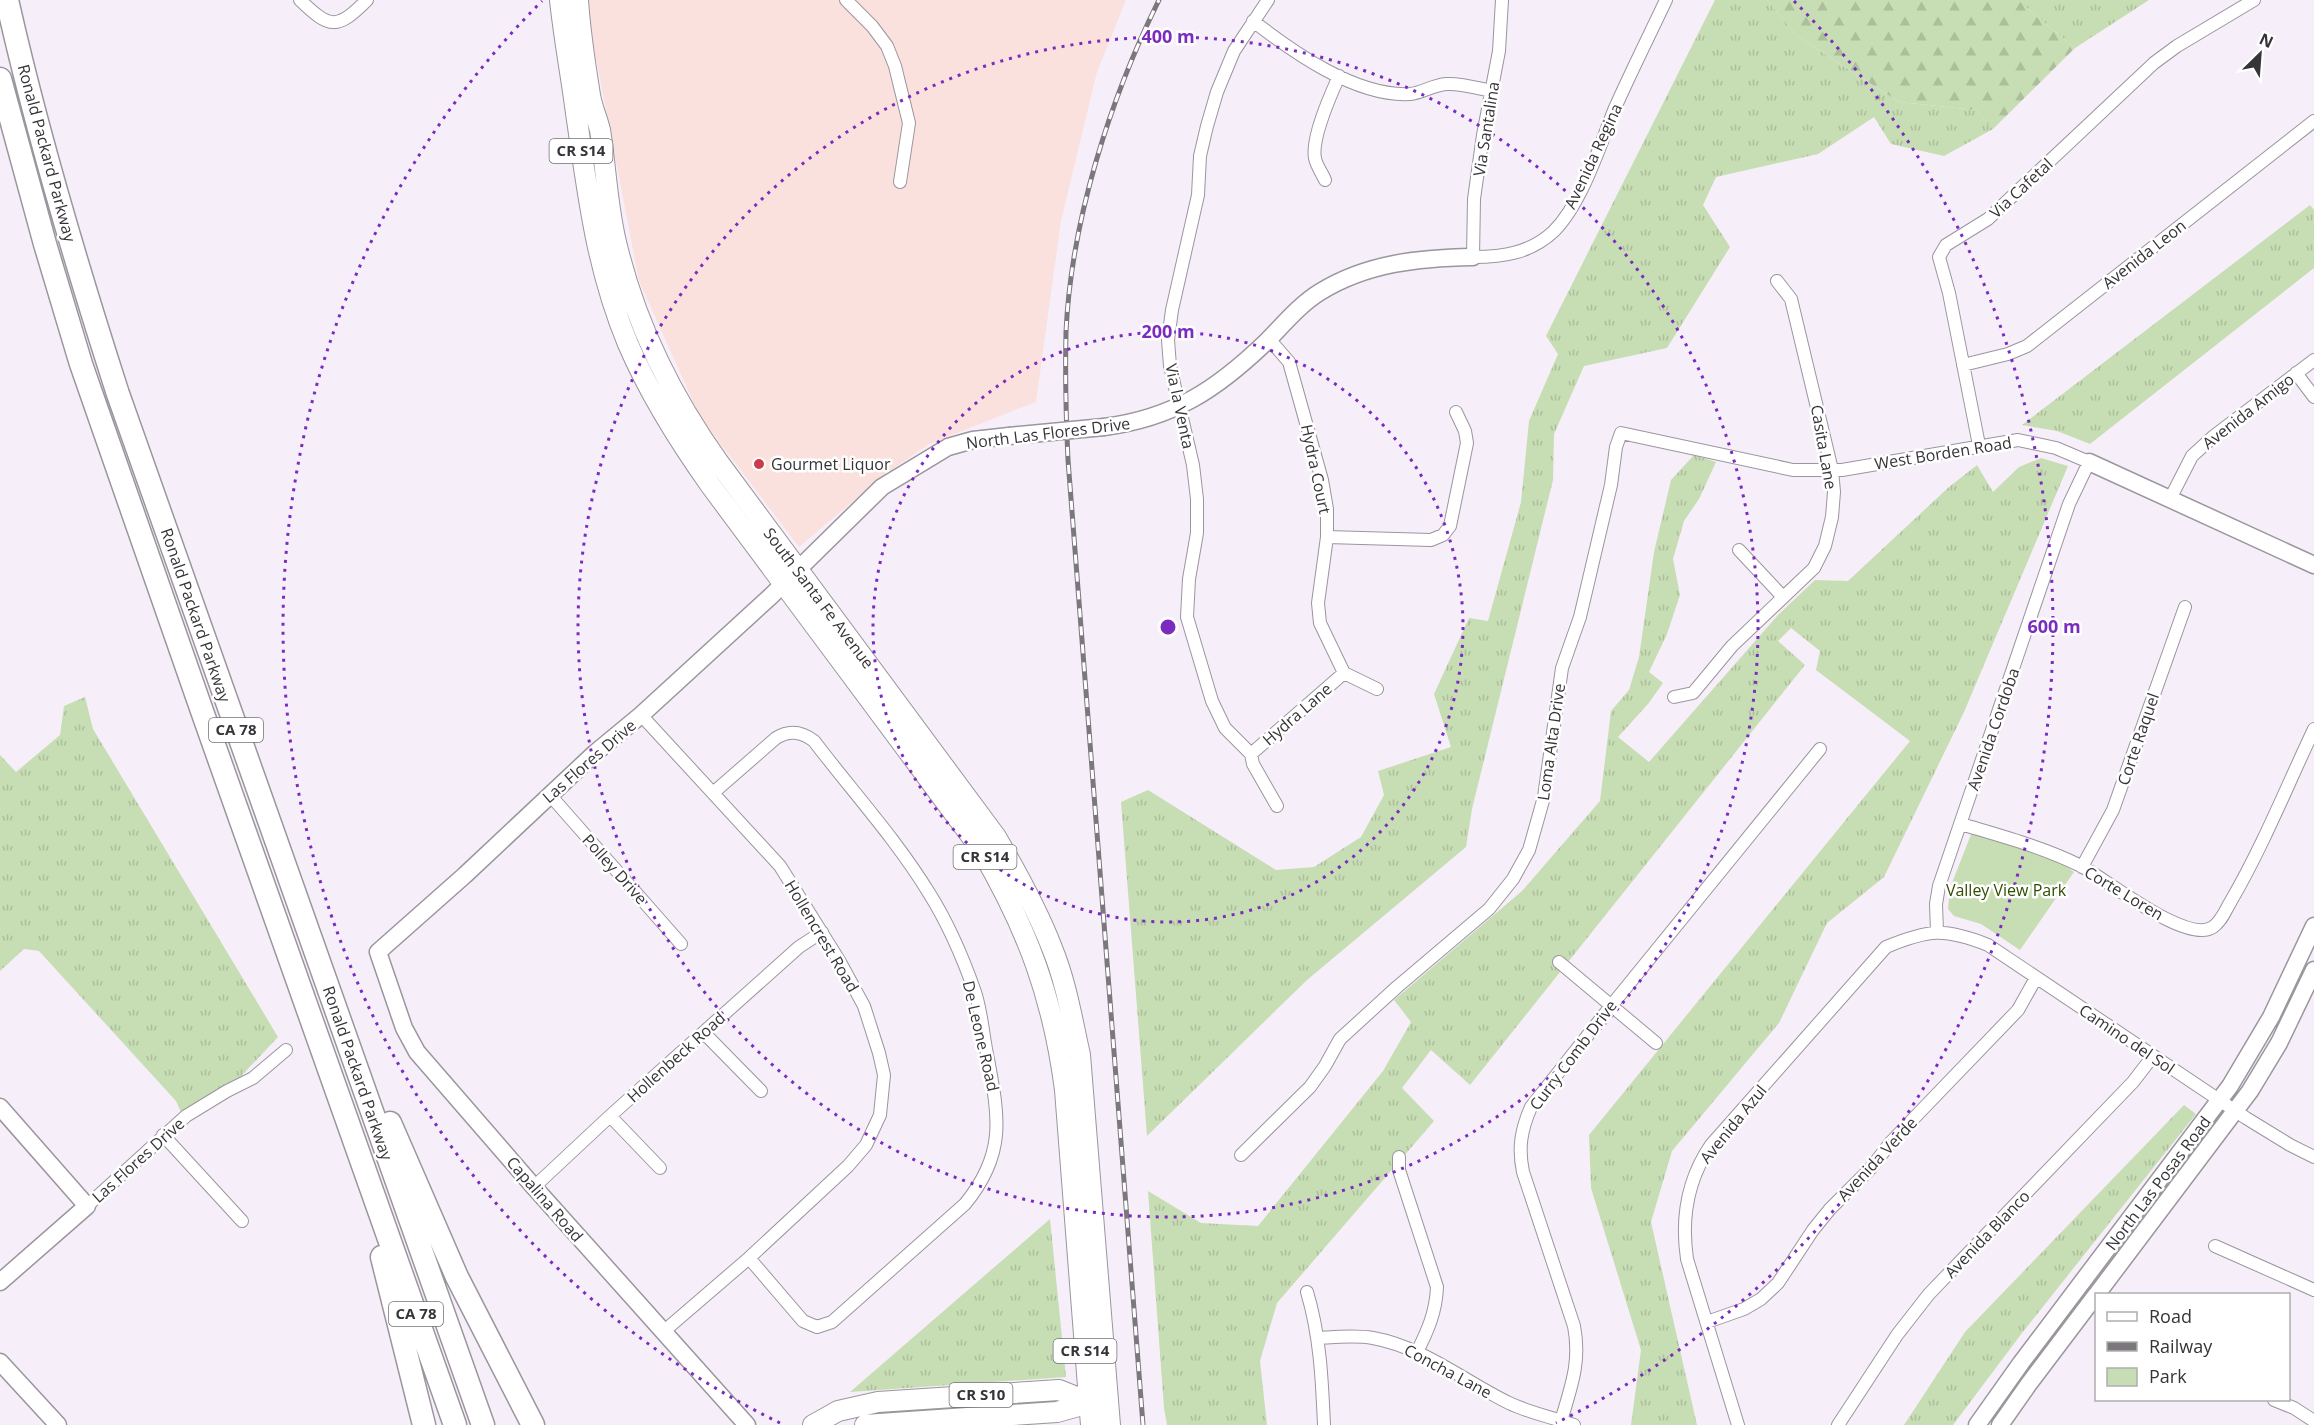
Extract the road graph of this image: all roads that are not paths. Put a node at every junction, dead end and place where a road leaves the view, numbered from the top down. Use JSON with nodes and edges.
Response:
{"nodes":[{"id":1,"x":7,"y":0,"type":"edge"},
{"id":2,"x":300,"y":0,"type":"edge"},
{"id":3,"x":368,"y":0,"type":"edge"},
{"id":4,"x":560,"y":0,"type":"edge"},
{"id":5,"x":578,"y":0,"type":"edge"},
{"id":6,"x":846,"y":0,"type":"edge"},
{"id":7,"x":1268,"y":0,"type":"edge"},
{"id":8,"x":1502,"y":0,"type":"edge"},
{"id":9,"x":1666,"y":0,"type":"edge"},
{"id":10,"x":2254,"y":0,"type":"edge"},
{"id":11,"x":1253,"y":21,"type":"junction"},
{"id":12,"x":1339,"y":76,"type":"junction"},
{"id":13,"x":0,"y":79,"type":"edge"},
{"id":14,"x":1491,"y":91,"type":"junction"},
{"id":15,"x":2314,"y":121,"type":"edge"},
{"id":16,"x":1325,"y":180,"type":"dead end"},
{"id":17,"x":900,"y":182,"type":"dead end"},
{"id":18,"x":1473,"y":257,"type":"junction"},
{"id":19,"x":1777,"y":280,"type":"dead end"},
{"id":20,"x":1269,"y":339,"type":"junction"},
{"id":21,"x":2314,"y":360,"type":"edge"},
{"id":22,"x":1963,"y":365,"type":"junction"},
{"id":23,"x":2296,"y":374,"type":"junction"},
{"id":24,"x":2314,"y":397,"type":"edge"},
{"id":25,"x":1180,"y":406,"type":"junction"},
{"id":26,"x":1456,"y":411,"type":"dead end"},
{"id":27,"x":1621,"y":433,"type":"joint"},
{"id":28,"x":1979,"y":445,"type":"junction"},
{"id":29,"x":2089,"y":462,"type":"junction"},
{"id":30,"x":1832,"y":470,"type":"junction"},
{"id":31,"x":2170,"y":499,"type":"junction"},
{"id":32,"x":1328,"y":537,"type":"junction"},
{"id":33,"x":1739,"y":550,"type":"dead end"},
{"id":34,"x":2314,"y":565,"type":"edge"},
{"id":35,"x":798,"y":570,"type":"junction"},
{"id":36,"x":784,"y":584,"type":"junction"},
{"id":37,"x":1783,"y":597,"type":"junction"},
{"id":38,"x":2184,"y":607,"type":"dead end"},
{"id":39,"x":1344,"y":673,"type":"junction"},
{"id":40,"x":1377,"y":689,"type":"dead end"},
{"id":41,"x":1674,"y":697,"type":"dead end"},
{"id":42,"x":641,"y":715,"type":"junction"},
{"id":43,"x":2314,"y":729,"type":"edge"},
{"id":44,"x":1820,"y":749,"type":"dead end"},
{"id":45,"x":1251,"y":754,"type":"junction"},
{"id":46,"x":713,"y":793,"type":"junction"},
{"id":47,"x":550,"y":795,"type":"junction"},
{"id":48,"x":1277,"y":806,"type":"dead end"},
{"id":49,"x":1961,"y":824,"type":"junction"},
{"id":50,"x":2082,"y":867,"type":"junction"},
{"id":51,"x":2314,"y":926,"type":"edge"},
{"id":52,"x":822,"y":932,"type":"junction"},
{"id":53,"x":1937,"y":932,"type":"junction"},
{"id":54,"x":681,"y":944,"type":"dead end"},
{"id":55,"x":378,"y":952,"type":"joint"},
{"id":56,"x":1559,"y":962,"type":"dead end"},
{"id":57,"x":321,"y":966,"type":"junction"},
{"id":58,"x":2314,"y":970,"type":"edge"},
{"id":59,"x":2036,"y":978,"type":"junction"},
{"id":60,"x":1611,"y":1006,"type":"junction"},
{"id":61,"x":704,"y":1033,"type":"junction"},
{"id":62,"x":1656,"y":1043,"type":"dead end"},
{"id":63,"x":286,"y":1050,"type":"dead end"},
{"id":64,"x":2153,"y":1056,"type":"junction"},
{"id":65,"x":760,"y":1091,"type":"dead end"},
{"id":66,"x":2220,"y":1100,"type":"junction"},
{"id":67,"x":0,"y":1107,"type":"edge"},
{"id":68,"x":2236,"y":1111,"type":"junction"},
{"id":69,"x":610,"y":1116,"type":"junction"},
{"id":70,"x":163,"y":1135,"type":"junction"},
{"id":71,"x":1241,"y":1155,"type":"dead end"},
{"id":72,"x":1399,"y":1156,"type":"dead end"},
{"id":73,"x":2314,"y":1157,"type":"edge"},
{"id":74,"x":660,"y":1168,"type":"dead end"},
{"id":75,"x":1082,"y":1181,"type":"junction"},
{"id":76,"x":534,"y":1187,"type":"junction"},
{"id":77,"x":377,"y":1202,"type":"junction"},
{"id":78,"x":87,"y":1206,"type":"junction"},
{"id":79,"x":242,"y":1221,"type":"dead end"},
{"id":80,"x":2215,"y":1246,"type":"dead end"},
{"id":81,"x":749,"y":1258,"type":"junction"},
{"id":82,"x":0,"y":1282,"type":"edge"},
{"id":83,"x":2314,"y":1290,"type":"edge"},
{"id":84,"x":1307,"y":1292,"type":"dead end"},
{"id":85,"x":2099,"y":1293,"type":"edge"},
{"id":86,"x":2095,"y":1298,"type":"edge"},
{"id":87,"x":1707,"y":1322,"type":"junction"},
{"id":88,"x":663,"y":1332,"type":"junction"},
{"id":89,"x":1318,"y":1338,"type":"junction"},
{"id":90,"x":1417,"y":1352,"type":"junction"},
{"id":91,"x":0,"y":1362,"type":"edge"},
{"id":92,"x":2277,"y":1401,"type":"edge"},
{"id":93,"x":1098,"y":1402,"type":"junction"},
{"id":94,"x":1561,"y":1421,"type":"junction"},
{"id":95,"x":2314,"y":1421,"type":"edge"},
{"id":96,"x":58,"y":1425,"type":"edge"},
{"id":97,"x":424,"y":1425,"type":"edge"},
{"id":98,"x":455,"y":1425,"type":"edge"},
{"id":99,"x":483,"y":1425,"type":"edge"},
{"id":100,"x":533,"y":1425,"type":"edge"},
{"id":101,"x":747,"y":1425,"type":"edge"},
{"id":102,"x":813,"y":1425,"type":"edge"},
{"id":103,"x":865,"y":1425,"type":"edge"},
{"id":104,"x":1091,"y":1425,"type":"edge"},
{"id":105,"x":1110,"y":1425,"type":"edge"},
{"id":106,"x":1324,"y":1425,"type":"edge"},
{"id":107,"x":1574,"y":1425,"type":"edge"},
{"id":108,"x":1738,"y":1425,"type":"edge"},
{"id":109,"x":1838,"y":1425,"type":"edge"},
{"id":110,"x":1977,"y":1425,"type":"edge"},
{"id":111,"x":2000,"y":1425,"type":"edge"}],
"edges":[{"from":1,"to":57,"type":"highway","name":"Ronald Packard Parkway","number":"CA 78"},
{"from":2,"to":3,"type":"street"},
{"from":4,"to":36,"type":"main road","name":"South Santa Fe Avenue","number":"CR S14"},
{"from":5,"to":35,"type":"main road","name":"South Santa Fe Avenue","number":"CR S14"},
{"from":6,"to":17,"type":"street"},
{"from":7,"to":11,"type":"street","name":"Via la Venta"},
{"from":8,"to":14,"type":"street","name":"Via Santalina"},
{"from":9,"to":18,"type":"street","name":"Avenida Regina"},
{"from":10,"to":22,"type":"street","name":"Via Cafetal"},
{"from":11,"to":12,"type":"street"},
{"from":11,"to":25,"type":"street","name":"Via la Venta"},
{"from":12,"to":14,"type":"street"},
{"from":12,"to":16,"type":"street"},
{"from":13,"to":77,"type":"highway","name":"Ronald Packard Parkway","number":"CA 78"},
{"from":14,"to":18,"type":"street","name":"Via Santalina"},
{"from":15,"to":22,"type":"street","name":"Avenida Leon"},
{"from":18,"to":20,"type":"street","name":"North Las Flores Drive"},
{"from":19,"to":30,"type":"street","name":"Casita Lane"},
{"from":20,"to":25,"type":"street","name":"North Las Flores Drive"},
{"from":20,"to":32,"type":"street","name":"Hydra Court"},
{"from":21,"to":23,"type":"street","name":"Avenida Amigo"},
{"from":22,"to":28,"type":"street","name":"Via Cafetal"},
{"from":23,"to":24,"type":"street"},
{"from":23,"to":31,"type":"street","name":"Avenida Amigo"},
{"from":25,"to":35,"type":"street","name":"North Las Flores Drive","bridge":true},
{"from":25,"to":45,"type":"street","name":"Via la Venta"},
{"from":26,"to":32,"type":"street"},
{"from":27,"to":30,"type":"street","name":"West Borden Road"},
{"from":27,"to":71,"type":"street","name":"Loma Alta Drive"},
{"from":28,"to":29,"type":"street","name":"West Borden Road"},
{"from":28,"to":30,"type":"street","name":"West Borden Road"},
{"from":29,"to":31,"type":"street","name":"West Borden Road"},
{"from":29,"to":49,"type":"street","name":"Avenida Cordoba"},
{"from":30,"to":37,"type":"street","name":"Casita Lane"},
{"from":31,"to":34,"type":"street","name":"West Borden Road"},
{"from":32,"to":39,"type":"street","name":"Hydra Court"},
{"from":33,"to":37,"type":"street"},
{"from":35,"to":36,"type":"street","name":"Las Flores Drive"},
{"from":35,"to":75,"type":"main road","name":"South Santa Fe Avenue","number":"CR S14"},
{"from":36,"to":42,"type":"street","name":"Las Flores Drive"},
{"from":36,"to":75,"type":"main road","name":"South Santa Fe Avenue","number":"CR S14"},
{"from":37,"to":41,"type":"street","name":"Casita Lane"},
{"from":38,"to":50,"type":"street","name":"Corte Raquel"},
{"from":39,"to":40,"type":"street"},
{"from":39,"to":45,"type":"street","name":"Hydra Lane"},
{"from":42,"to":46,"type":"street","name":"Hollencrest Road"},
{"from":42,"to":47,"type":"street","name":"Las Flores Drive"},
{"from":43,"to":50,"type":"street","name":"Corte Loren"},
{"from":44,"to":60,"type":"street","name":"Curry Comb Drive"},
{"from":45,"to":48,"type":"street","name":"Via la Venta"},
{"from":46,"to":52,"type":"street","name":"Hollencrest Road"},
{"from":46,"to":81,"type":"street","name":"De Leone Road"},
{"from":47,"to":54,"type":"street","name":"Polley Drive"},
{"from":47,"to":55,"type":"street","name":"Las Flores Drive"},
{"from":49,"to":50,"type":"street","name":"Corte Loren"},
{"from":49,"to":53,"type":"street","name":"Avenida Cordoba"},
{"from":51,"to":66,"type":"street","name":"North Las Posas Road"},
{"from":52,"to":61,"type":"street","name":"Hollenbeck Road"},
{"from":52,"to":81,"type":"street","name":"Hollencrest Road"},
{"from":53,"to":59,"type":"street","name":"Camino del Sol"},
{"from":53,"to":87,"type":"street","name":"Avenida Azul"},
{"from":55,"to":76,"type":"street","name":"Capalina Road"},
{"from":56,"to":60,"type":"street"},
{"from":57,"to":99,"type":"highway","name":"Ronald Packard Parkway","number":"CA 78"},
{"from":57,"to":100,"type":"highway"},
{"from":58,"to":68,"type":"street","name":"North Las Posas Road"},
{"from":59,"to":64,"type":"street","name":"Camino del Sol"},
{"from":59,"to":87,"type":"street","name":"Avenida Verde"},
{"from":60,"to":62,"type":"street"},
{"from":60,"to":94,"type":"street","name":"Curry Comb Drive"},
{"from":61,"to":65,"type":"street"},
{"from":61,"to":69,"type":"street","name":"Hollenbeck Road"},
{"from":63,"to":70,"type":"street","name":"Las Flores Drive"},
{"from":64,"to":66,"type":"street","name":"Camino del Sol"},
{"from":64,"to":109,"type":"street","name":"Avenida Blanco"},
{"from":66,"to":68,"type":"street","name":"Camino del Sol"},
{"from":66,"to":110,"type":"street","name":"North Las Posas Road"},
{"from":67,"to":78,"type":"street"},
{"from":68,"to":73,"type":"street","name":"Camino del Sol"},
{"from":68,"to":85,"type":"street","name":"North Las Posas Road"},
{"from":69,"to":74,"type":"street"},
{"from":69,"to":76,"type":"street","name":"Hollenbeck Road"},
{"from":70,"to":78,"type":"street","name":"Las Flores Drive"},
{"from":70,"to":79,"type":"street"},
{"from":72,"to":90,"type":"street"},
{"from":75,"to":93,"type":"main road","number":"CR S14"},
{"from":76,"to":88,"type":"street","name":"Capalina Road"},
{"from":77,"to":97,"type":"highway"},
{"from":77,"to":98,"type":"highway","name":"Ronald Packard Parkway","number":"CA 78"},
{"from":78,"to":82,"type":"street","name":"Las Flores Drive"},
{"from":80,"to":83,"type":"street"},
{"from":81,"to":88,"type":"street","name":"Hollencrest Road"},
{"from":84,"to":89,"type":"street"},
{"from":86,"to":111,"type":"street","name":"North Las Posas Road"},
{"from":87,"to":108,"type":"street","name":"Avenida Azul"},
{"from":88,"to":101,"type":"street","name":"Capalina Road"},
{"from":89,"to":90,"type":"street","name":"Concha Lane"},
{"from":89,"to":106,"type":"street"},
{"from":90,"to":94,"type":"street","name":"Concha Lane"},
{"from":91,"to":96,"type":"street"},
{"from":92,"to":95,"type":"street"},
{"from":93,"to":102,"type":"main road","number":"CR S10"},
{"from":93,"to":103,"type":"main road","number":"CR S10"},
{"from":93,"to":104,"type":"main road","number":"CR S14"},
{"from":93,"to":105,"type":"main road","number":"CR S14"},
{"from":94,"to":107,"type":"street","name":"Concha Lane"}]}
